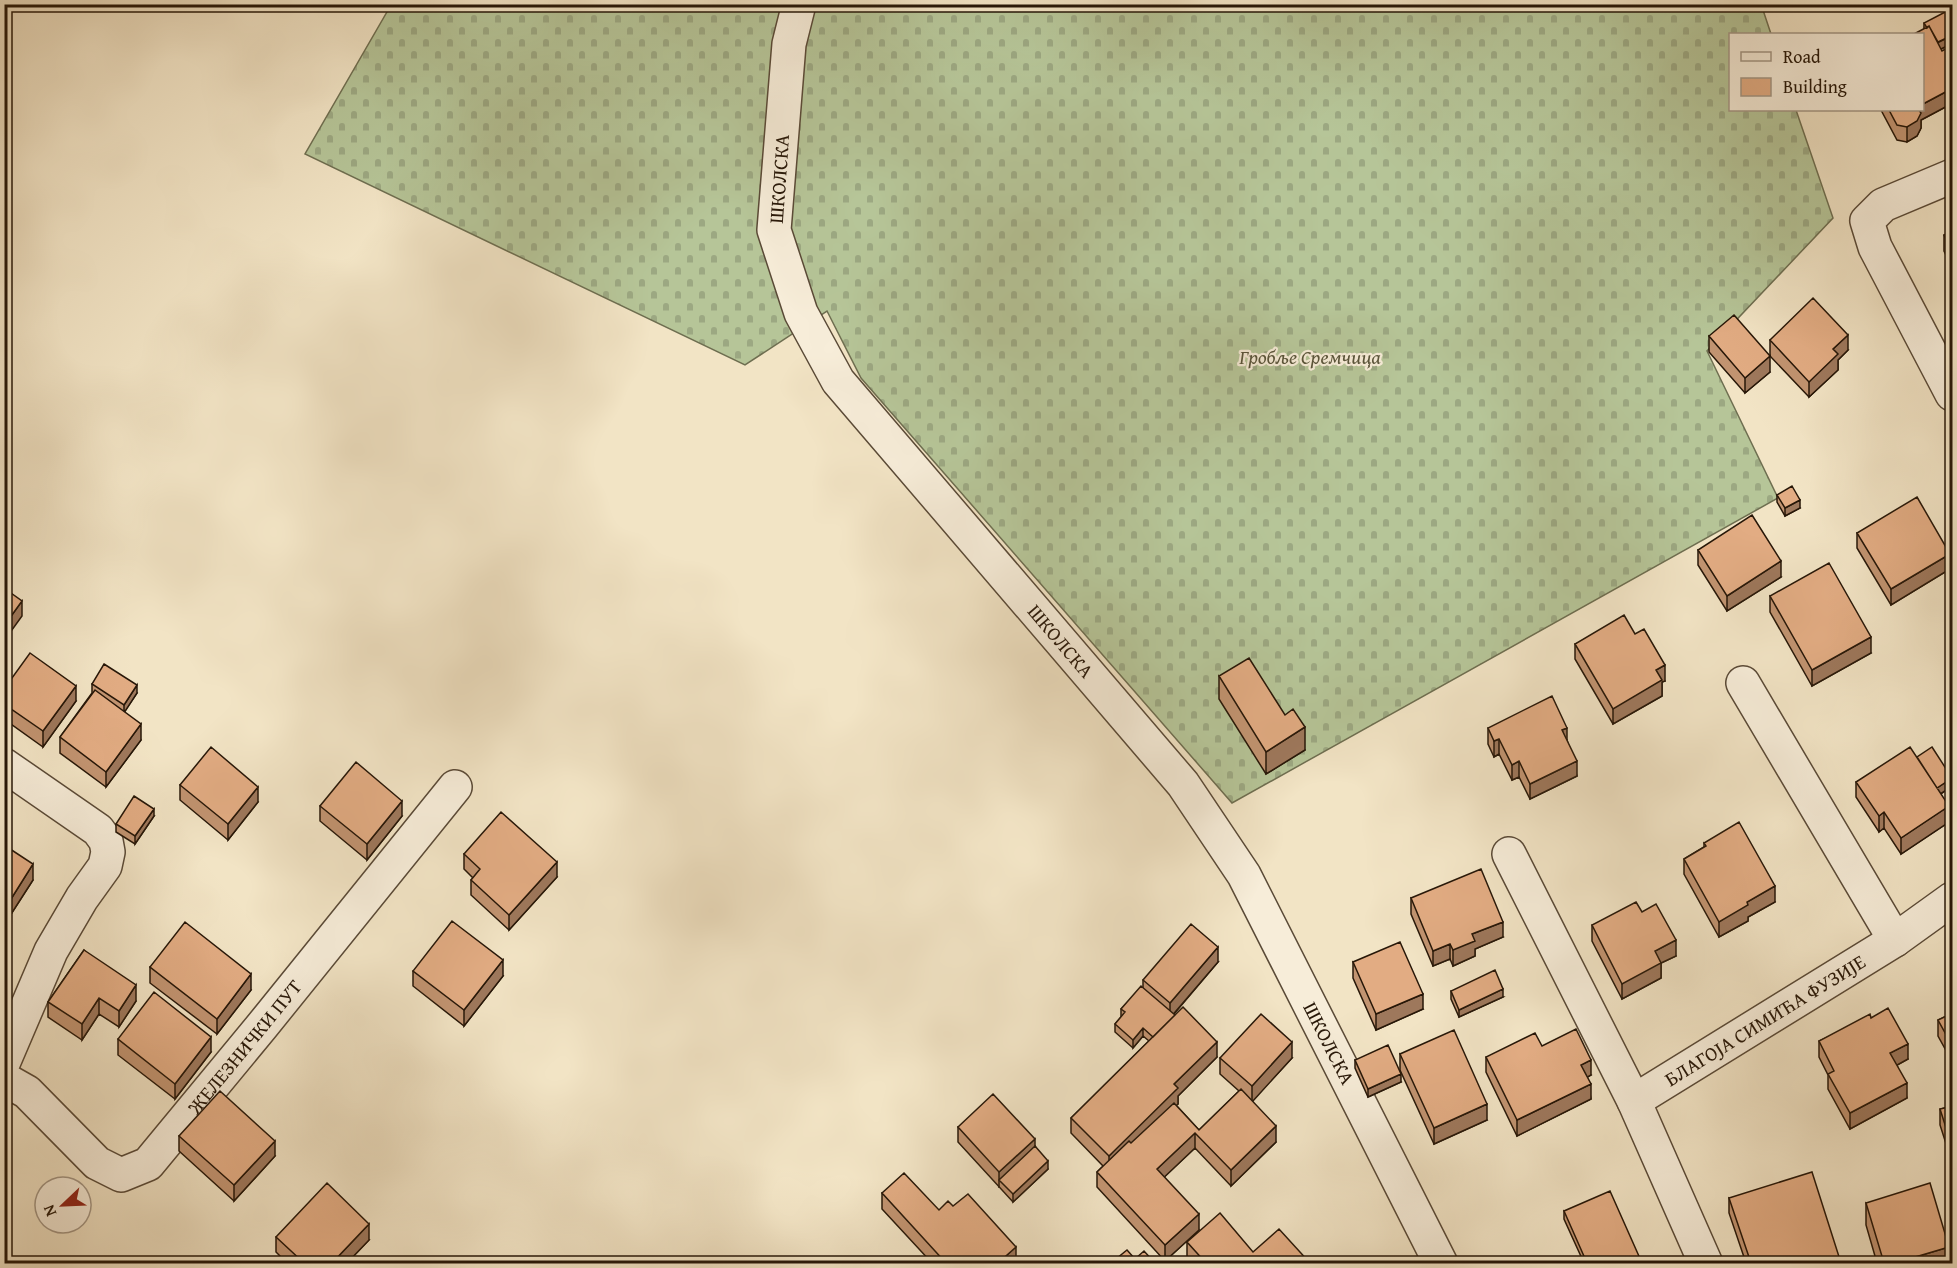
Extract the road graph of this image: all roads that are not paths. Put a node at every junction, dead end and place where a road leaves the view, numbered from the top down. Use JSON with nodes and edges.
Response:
{"nodes":[{"id":1,"x":799,"y":4,"type":"edge"},
{"id":2,"x":1953,"y":176,"type":"edge"},
{"id":3,"x":1953,"y":394,"type":"edge"},
{"id":4,"x":1743,"y":682,"type":"dead end"},
{"id":5,"x":4,"y":765,"type":"edge"},
{"id":6,"x":455,"y":788,"type":"dead end"},
{"id":7,"x":1509,"y":854,"type":"dead end"},
{"id":8,"x":1953,"y":899,"type":"edge"},
{"id":9,"x":1895,"y":940,"type":"junction"},
{"id":10,"x":4,"y":1061,"type":"edge"},
{"id":11,"x":4,"y":1079,"type":"edge"},
{"id":12,"x":1634,"y":1101,"type":"junction"},
{"id":13,"x":1441,"y":1263,"type":"edge"},
{"id":14,"x":1706,"y":1263,"type":"edge"}],
"edges":[{"from":1,"to":13,"type":"street","name":"ШКОЛСКА"},
{"from":2,"to":3,"type":"street"},
{"from":4,"to":9,"type":"street"},
{"from":5,"to":10,"type":"street"},
{"from":6,"to":11,"type":"street","name":"ЖЕЛЕЗНИЧКИ ПУТ"},
{"from":7,"to":12,"type":"street"},
{"from":8,"to":9,"type":"street","name":"БЛАГОЈА СИМИЋА ФУЗИЈЕ"},
{"from":9,"to":12,"type":"street","name":"БЛАГОЈА СИМИЋА ФУЗИЈЕ"},
{"from":12,"to":14,"type":"street"}]}
